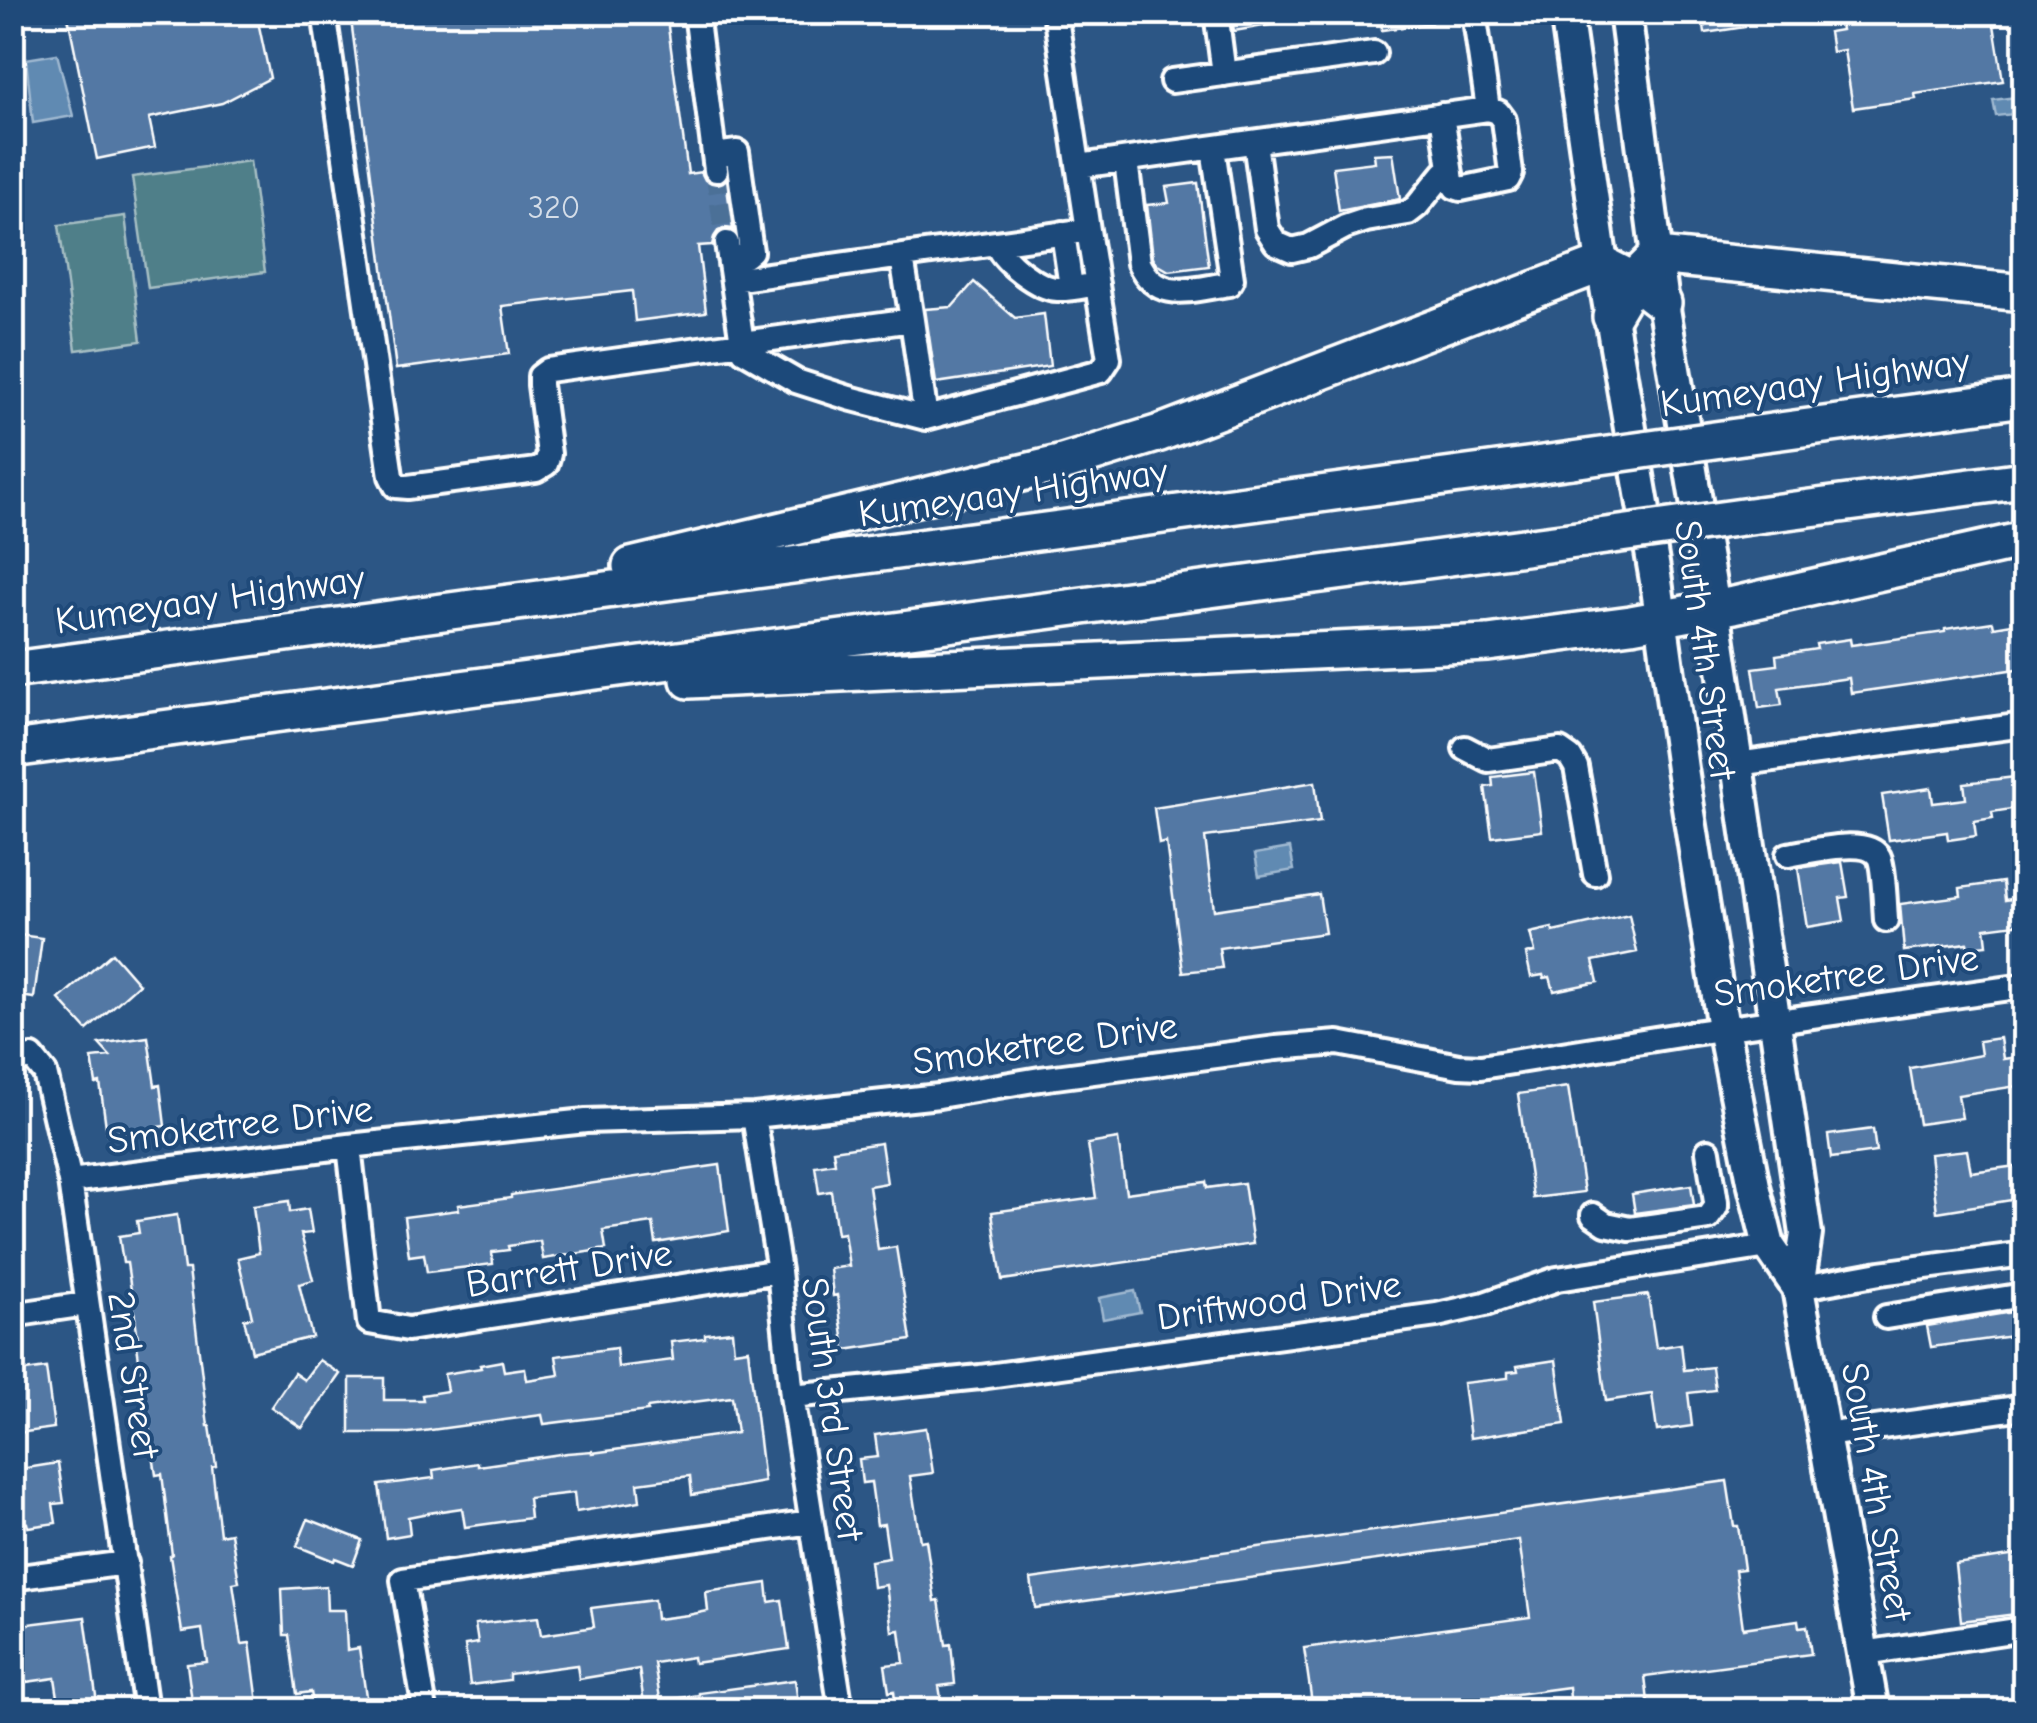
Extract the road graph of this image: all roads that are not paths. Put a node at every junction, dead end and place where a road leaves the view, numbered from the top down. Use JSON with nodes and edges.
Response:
{"nodes":[{"id":1,"x":324,"y":12,"type":"edge"},
{"id":2,"x":696,"y":12,"type":"edge"},
{"id":3,"x":1055,"y":12,"type":"edge"},
{"id":4,"x":1216,"y":12,"type":"edge"},
{"id":5,"x":1474,"y":12,"type":"edge"},
{"id":6,"x":1566,"y":12,"type":"edge"},
{"id":7,"x":1625,"y":12,"type":"edge"},
{"id":8,"x":1374,"y":53,"type":"dead end"},
{"id":9,"x":1224,"y":74,"type":"junction"},
{"id":10,"x":1172,"y":81,"type":"dead end"},
{"id":11,"x":1488,"y":109,"type":"junction"},
{"id":12,"x":1442,"y":116,"type":"junction"},
{"id":13,"x":1255,"y":142,"type":"junction"},
{"id":14,"x":1213,"y":148,"type":"junction"},
{"id":15,"x":1126,"y":160,"type":"junction"},
{"id":16,"x":1080,"y":166,"type":"junction"},
{"id":17,"x":1450,"y":172,"type":"junction"},
{"id":18,"x":1088,"y":230,"type":"junction"},
{"id":19,"x":1063,"y":233,"type":"junction"},
{"id":20,"x":996,"y":243,"type":"junction"},
{"id":21,"x":902,"y":257,"type":"junction"},
{"id":22,"x":729,"y":260,"type":"junction"},
{"id":23,"x":1631,"y":267,"type":"junction"},
{"id":24,"x":1097,"y":284,"type":"junction"},
{"id":25,"x":1071,"y":287,"type":"junction"},
{"id":26,"x":2024,"y":293,"type":"edge"},
{"id":27,"x":1663,"y":303,"type":"joint"},
{"id":28,"x":1611,"y":318,"type":"joint"},
{"id":29,"x":912,"y":320,"type":"junction"},
{"id":30,"x":742,"y":343,"type":"junction"},
{"id":31,"x":2024,"y":398,"type":"edge"},
{"id":32,"x":926,"y":418,"type":"junction"},
{"id":33,"x":2024,"y":480,"type":"edge"},
{"id":34,"x":2024,"y":540,"type":"edge"},
{"id":35,"x":1714,"y":608,"type":"junction"},
{"id":36,"x":445,"y":610,"type":"junction"},
{"id":37,"x":1661,"y":618,"type":"junction"},
{"id":38,"x":12,"y":670,"type":"edge"},
{"id":39,"x":573,"y":676,"type":"junction"},
{"id":40,"x":2024,"y":725,"type":"edge"},
{"id":41,"x":1465,"y":748,"type":"dead end"},
{"id":42,"x":12,"y":749,"type":"edge"},
{"id":43,"x":1738,"y":764,"type":"junction"},
{"id":44,"x":1788,"y":855,"type":"dead end"},
{"id":45,"x":1595,"y":874,"type":"dead end"},
{"id":46,"x":1886,"y":920,"type":"dead end"},
{"id":47,"x":2024,"y":986,"type":"edge"},
{"id":48,"x":1774,"y":1021,"type":"junction"},
{"id":49,"x":1723,"y":1028,"type":"junction"},
{"id":50,"x":22,"y":1058,"type":"edge"},
{"id":51,"x":754,"y":1116,"type":"junction"},
{"id":52,"x":349,"y":1146,"type":"junction"},
{"id":53,"x":1708,"y":1151,"type":"dead end"},
{"id":54,"x":70,"y":1181,"type":"junction"},
{"id":55,"x":1593,"y":1215,"type":"dead end"},
{"id":56,"x":1769,"y":1246,"type":"junction"},
{"id":57,"x":2024,"y":1254,"type":"edge"},
{"id":58,"x":779,"y":1271,"type":"junction"},
{"id":59,"x":1798,"y":1288,"type":"junction"},
{"id":60,"x":2024,"y":1295,"type":"edge"},
{"id":61,"x":86,"y":1304,"type":"junction"},
{"id":62,"x":12,"y":1315,"type":"edge"},
{"id":63,"x":1886,"y":1318,"type":"dead end"},
{"id":64,"x":792,"y":1396,"type":"junction"},
{"id":65,"x":2024,"y":1408,"type":"edge"},
{"id":66,"x":1826,"y":1435,"type":"junction"},
{"id":67,"x":812,"y":1522,"type":"junction"},
{"id":68,"x":126,"y":1563,"type":"junction"},
{"id":69,"x":12,"y":1578,"type":"edge"},
{"id":70,"x":2024,"y":1629,"type":"edge"},
{"id":71,"x":1864,"y":1653,"type":"junction"},
{"id":72,"x":146,"y":1710,"type":"edge"},
{"id":73,"x":425,"y":1710,"type":"edge"},
{"id":74,"x":841,"y":1710,"type":"edge"},
{"id":75,"x":1873,"y":1710,"type":"edge"}],
"edges":[{"from":1,"to":30,"type":"street"},
{"from":2,"to":22,"type":"street"},
{"from":3,"to":16,"type":"street"},
{"from":4,"to":9,"type":"street"},
{"from":5,"to":11,"type":"street"},
{"from":6,"to":23,"type":"main road"},
{"from":7,"to":23,"type":"main road"},
{"from":8,"to":9,"type":"street"},
{"from":9,"to":10,"type":"street"},
{"from":11,"to":12,"type":"street"},
{"from":11,"to":17,"type":"street"},
{"from":12,"to":13,"type":"street"},
{"from":12,"to":17,"type":"street"},
{"from":13,"to":14,"type":"street"},
{"from":13,"to":17,"type":"street"},
{"from":14,"to":15,"type":"street"},
{"from":14,"to":15,"type":"street"},
{"from":15,"to":16,"type":"street"},
{"from":16,"to":18,"type":"street"},
{"from":18,"to":19,"type":"street"},
{"from":18,"to":24,"type":"street"},
{"from":19,"to":20,"type":"street"},
{"from":19,"to":25,"type":"street"},
{"from":20,"to":21,"type":"street"},
{"from":20,"to":25,"type":"street"},
{"from":21,"to":22,"type":"street"},
{"from":21,"to":29,"type":"street"},
{"from":22,"to":30,"type":"street"},
{"from":23,"to":26,"type":"highway"},
{"from":23,"to":27,"type":"highway"},
{"from":23,"to":28,"type":"highway"},
{"from":23,"to":36,"type":"highway"},
{"from":24,"to":25,"type":"street"},
{"from":24,"to":32,"type":"street"},
{"from":27,"to":35,"type":"main road","name":"South 4th Street"},
{"from":28,"to":37,"type":"main road","name":"South 4th Street"},
{"from":29,"to":30,"type":"street"},
{"from":29,"to":32,"type":"street"},
{"from":30,"to":32,"type":"street"},
{"from":31,"to":36,"type":"highway","name":"Kumeyaay Highway","bridge":true},
{"from":33,"to":39,"type":"highway","bridge":true},
{"from":34,"to":35,"type":"highway"},
{"from":35,"to":37,"type":"highway"},
{"from":35,"to":43,"type":"main road","name":"South 4th Street"},
{"from":36,"to":38,"type":"highway","name":"Kumeyaay Highway"},
{"from":37,"to":39,"type":"highway"},
{"from":37,"to":49,"type":"main road","name":"South 4th Street"},
{"from":39,"to":42,"type":"highway"},
{"from":40,"to":43,"type":"street"},
{"from":41,"to":45,"type":"street"},
{"from":43,"to":48,"type":"main road","name":"South 4th Street"},
{"from":44,"to":46,"type":"street"},
{"from":47,"to":48,"type":"street","name":"Smoketree Drive"},
{"from":48,"to":49,"type":"street","name":"Smoketree Drive"},
{"from":48,"to":59,"type":"main road","name":"South 4th Street"},
{"from":49,"to":51,"type":"street","name":"Smoketree Drive"},
{"from":49,"to":56,"type":"main road","name":"South 4th Street"},
{"from":50,"to":54,"type":"street","name":"2nd Street"},
{"from":51,"to":52,"type":"street","name":"Smoketree Drive"},
{"from":51,"to":58,"type":"street","name":"South 3rd Street"},
{"from":52,"to":54,"type":"street","name":"Smoketree Drive"},
{"from":52,"to":58,"type":"street","name":"Barrett Drive"},
{"from":53,"to":55,"type":"street"},
{"from":54,"to":61,"type":"street","name":"2nd Street"},
{"from":56,"to":59,"type":"main road","name":"South 4th Street"},
{"from":56,"to":64,"type":"street","name":"Driftwood Drive"},
{"from":57,"to":59,"type":"street"},
{"from":58,"to":64,"type":"street","name":"South 3rd Street"},
{"from":59,"to":66,"type":"main road","name":"South 4th Street"},
{"from":60,"to":63,"type":"street"},
{"from":61,"to":62,"type":"street"},
{"from":61,"to":68,"type":"street","name":"2nd Street"},
{"from":64,"to":67,"type":"street","name":"South 3rd Street"},
{"from":65,"to":66,"type":"street"},
{"from":66,"to":71,"type":"main road","name":"South 4th Street"},
{"from":67,"to":73,"type":"street"},
{"from":67,"to":74,"type":"street","name":"South 3rd Street"},
{"from":68,"to":69,"type":"street"},
{"from":68,"to":72,"type":"street","name":"2nd Street"},
{"from":70,"to":71,"type":"street"},
{"from":71,"to":75,"type":"main road","name":"South 4th Street"}]}
